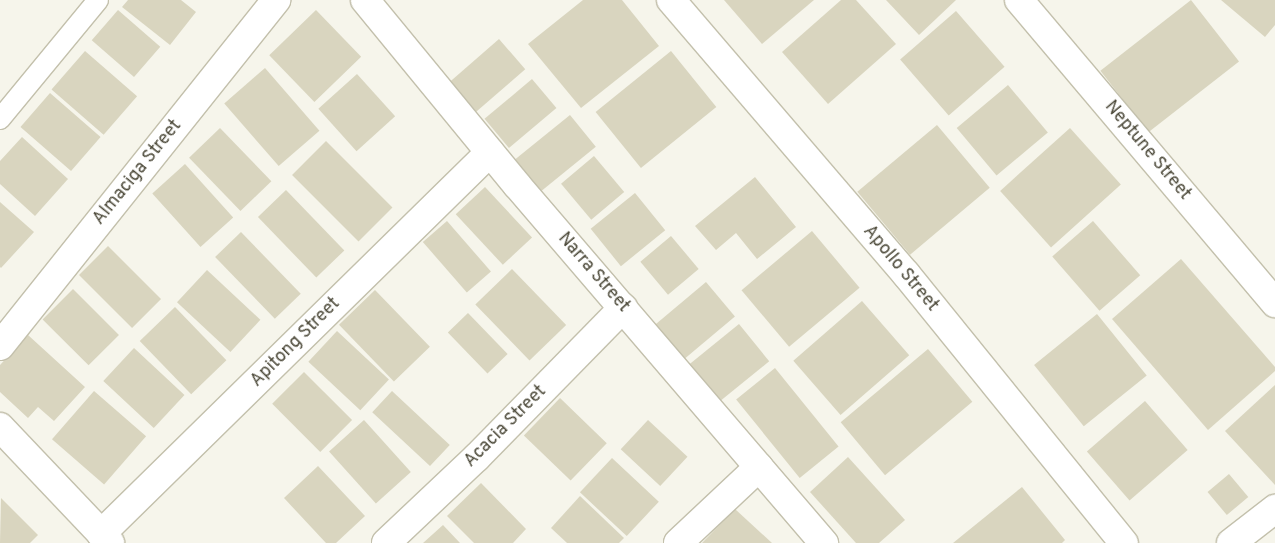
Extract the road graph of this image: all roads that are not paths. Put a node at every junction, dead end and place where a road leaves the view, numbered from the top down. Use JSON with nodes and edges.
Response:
{"nodes":[{"id":1,"x":98,"y":0,"type":"edge"},
{"id":2,"x":276,"y":0,"type":"edge"},
{"id":3,"x":365,"y":0,"type":"edge"},
{"id":4,"x":671,"y":0,"type":"edge"},
{"id":5,"x":1019,"y":0,"type":"edge"},
{"id":6,"x":0,"y":119,"type":"edge"},
{"id":7,"x":490,"y":152,"type":"junction"},
{"id":8,"x":1275,"y":303,"type":"edge"},
{"id":9,"x":623,"y":308,"type":"junction"},
{"id":10,"x":0,"y":346,"type":"edge"},
{"id":11,"x":0,"y":427,"type":"edge"},
{"id":12,"x":759,"y":467,"type":"junction"},
{"id":13,"x":1275,"y":509,"type":"edge"},
{"id":14,"x":106,"y":539,"type":"edge"},
{"id":15,"x":386,"y":543,"type":"edge"},
{"id":16,"x":678,"y":543,"type":"edge"},
{"id":17,"x":824,"y":543,"type":"edge"},
{"id":18,"x":1124,"y":543,"type":"edge"},
{"id":19,"x":1231,"y":543,"type":"edge"}],
"edges":[{"from":1,"to":6,"type":"lane"},
{"from":2,"to":10,"type":"street","name":"Almaciga Street"},
{"from":3,"to":7,"type":"street","name":"Narra Street"},
{"from":4,"to":18,"type":"street","name":"Apollo Street"},
{"from":5,"to":8,"type":"street","name":"Neptune Street"},
{"from":7,"to":9,"type":"street","name":"Narra Street"},
{"from":7,"to":14,"type":"street","name":"Apitong Street"},
{"from":9,"to":12,"type":"street","name":"Narra Street"},
{"from":9,"to":15,"type":"street","name":"Acacia Street"},
{"from":11,"to":14,"type":"street"},
{"from":12,"to":16,"type":"street"},
{"from":12,"to":17,"type":"street","name":"Narra Street"},
{"from":13,"to":19,"type":"street"}]}
